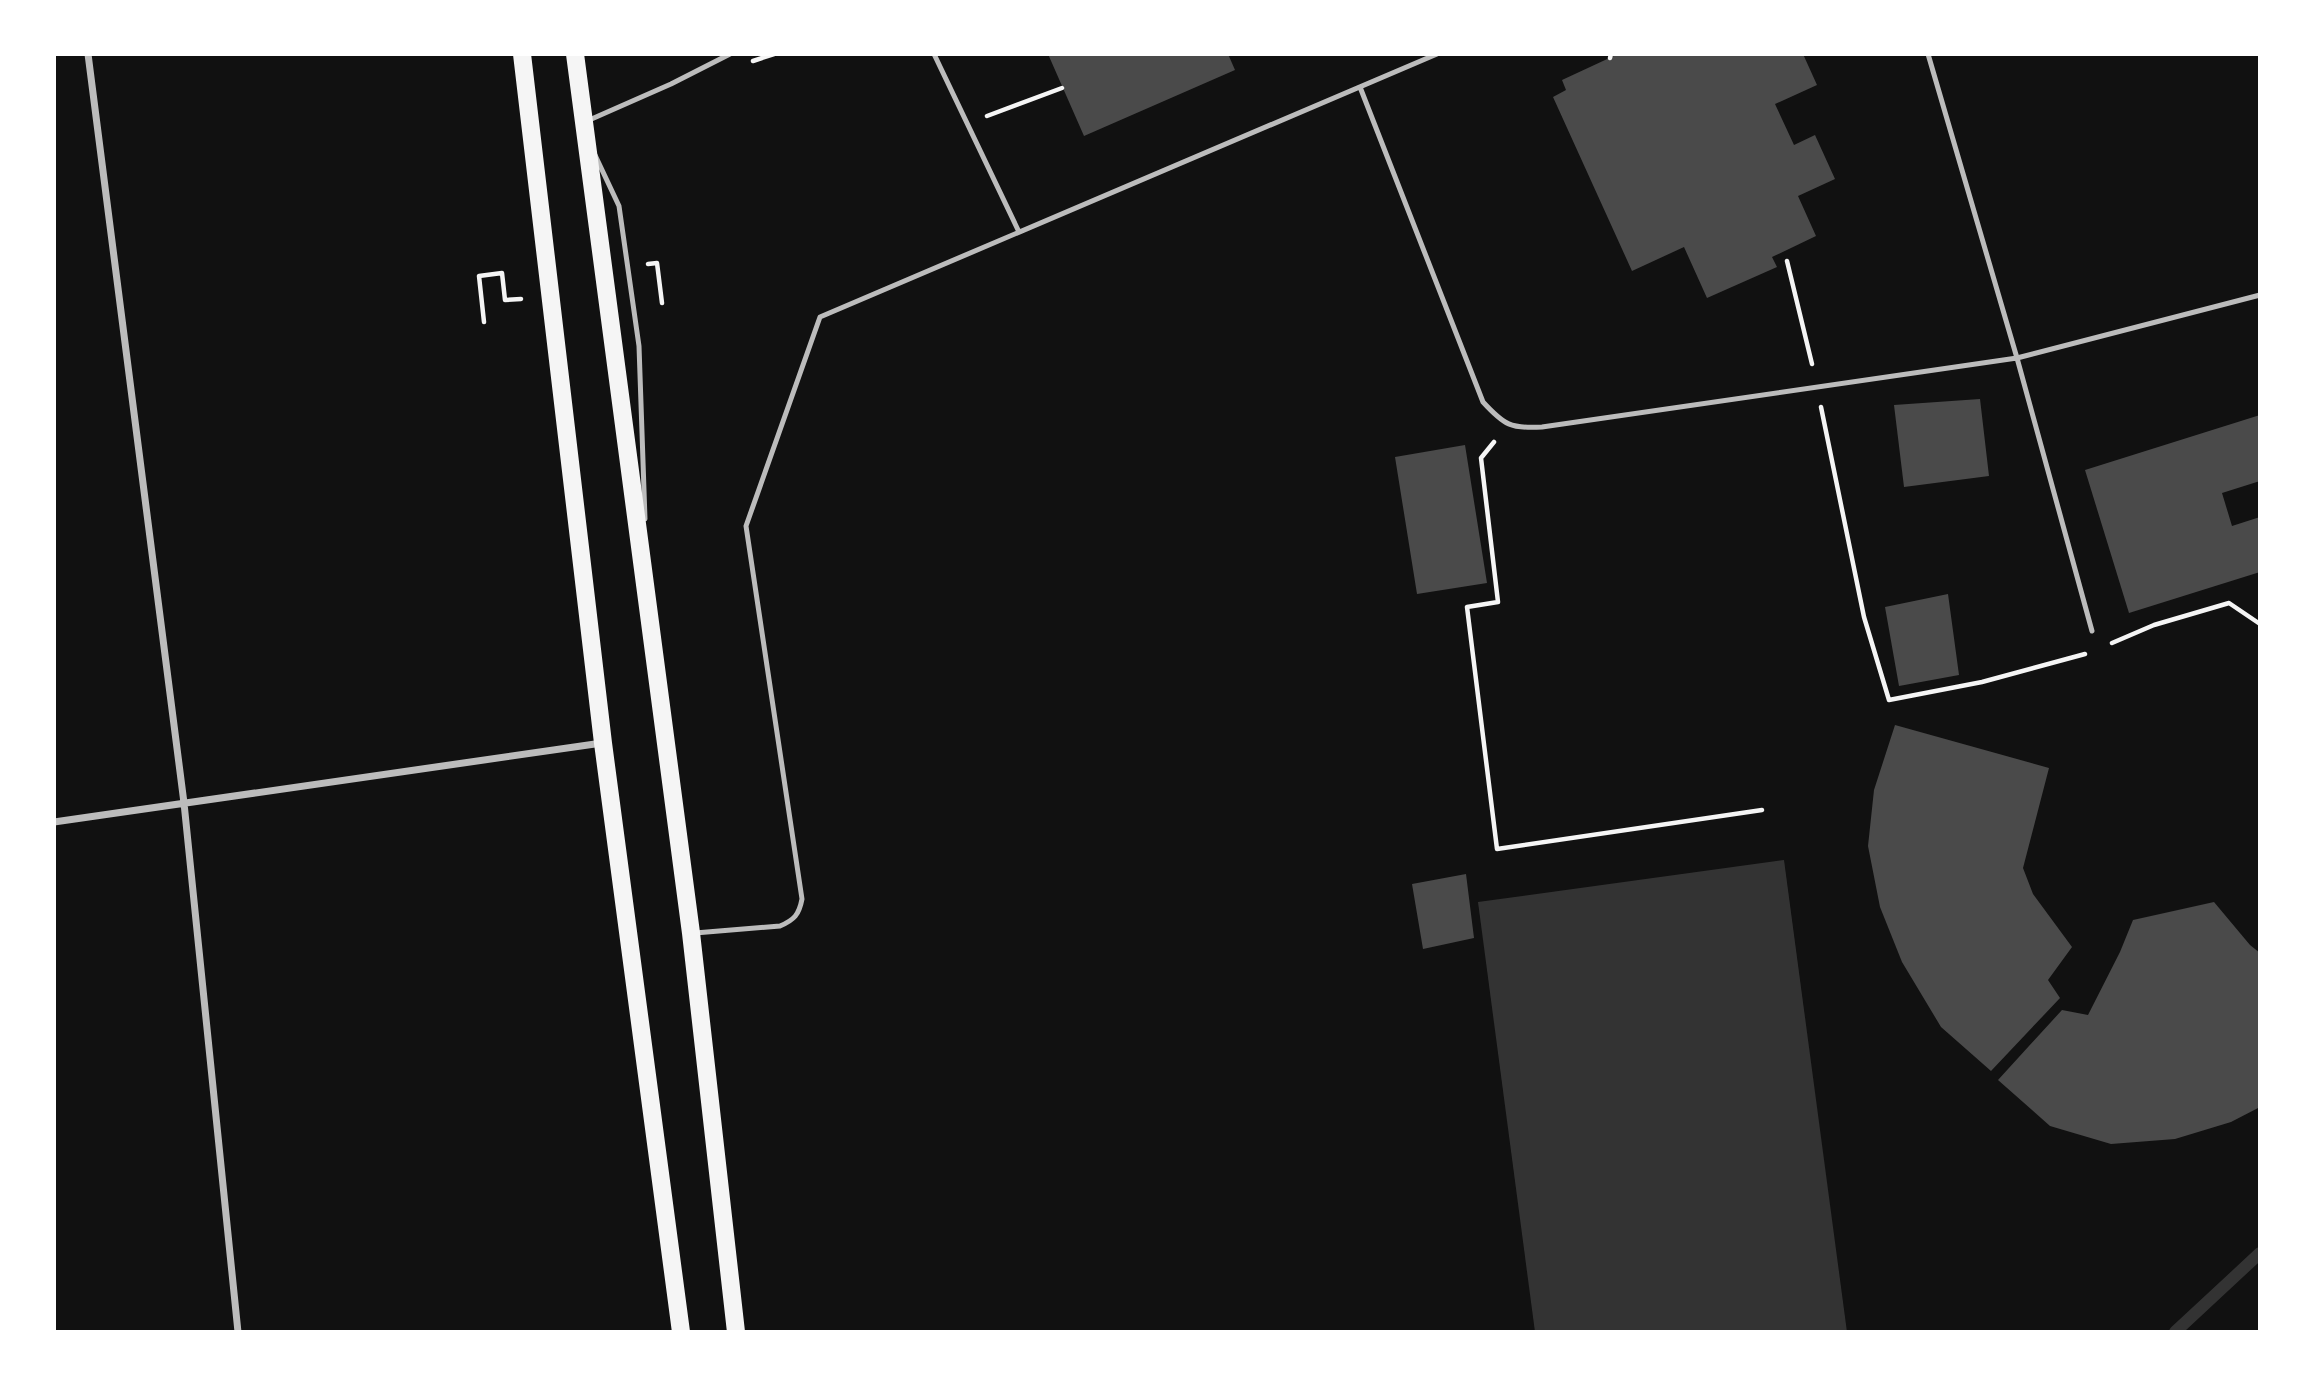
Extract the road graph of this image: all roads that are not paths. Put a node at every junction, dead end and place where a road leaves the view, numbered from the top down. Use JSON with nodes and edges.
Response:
{"nodes":[{"id":1,"x":88,"y":54,"type":"edge"},
{"id":2,"x":522,"y":54,"type":"edge"},
{"id":3,"x":576,"y":54,"type":"edge"},
{"id":4,"x":730,"y":54,"type":"edge"},
{"id":5,"x":934,"y":54,"type":"edge"},
{"id":6,"x":1437,"y":54,"type":"edge"},
{"id":7,"x":1928,"y":54,"type":"edge"},
{"id":8,"x":1360,"y":87,"type":"junction"},
{"id":9,"x":585,"y":129,"type":"junction"},
{"id":10,"x":1019,"y":232,"type":"junction"},
{"id":11,"x":2260,"y":295,"type":"edge"},
{"id":12,"x":2017,"y":358,"type":"junction"},
{"id":13,"x":647,"y":596,"type":"junction"},
{"id":14,"x":2092,"y":631,"type":"dead end"},
{"id":15,"x":603,"y":743,"type":"junction"},
{"id":16,"x":184,"y":803,"type":"junction"},
{"id":17,"x":54,"y":822,"type":"edge"},
{"id":18,"x":691,"y":933,"type":"junction"},
{"id":19,"x":238,"y":1332,"type":"edge"},
{"id":20,"x":681,"y":1332,"type":"edge"},
{"id":21,"x":736,"y":1332,"type":"edge"}],
"edges":[{"from":1,"to":16,"type":"street"},
{"from":2,"to":15,"type":"main road"},
{"from":3,"to":9,"type":"main road"},
{"from":4,"to":9,"type":"lane"},
{"from":5,"to":10,"type":"lane"},
{"from":6,"to":8,"type":"lane"},
{"from":7,"to":12,"type":"lane"},
{"from":8,"to":10,"type":"lane"},
{"from":8,"to":12,"type":"lane"},
{"from":9,"to":13,"type":"main road"},
{"from":9,"to":13,"type":"lane"},
{"from":10,"to":18,"type":"lane"},
{"from":11,"to":12,"type":"lane"},
{"from":12,"to":14,"type":"lane"},
{"from":13,"to":18,"type":"main road"},
{"from":15,"to":16,"type":"street"},
{"from":15,"to":20,"type":"main road"},
{"from":16,"to":17,"type":"street"},
{"from":16,"to":19,"type":"street"},
{"from":18,"to":21,"type":"main road"}]}
